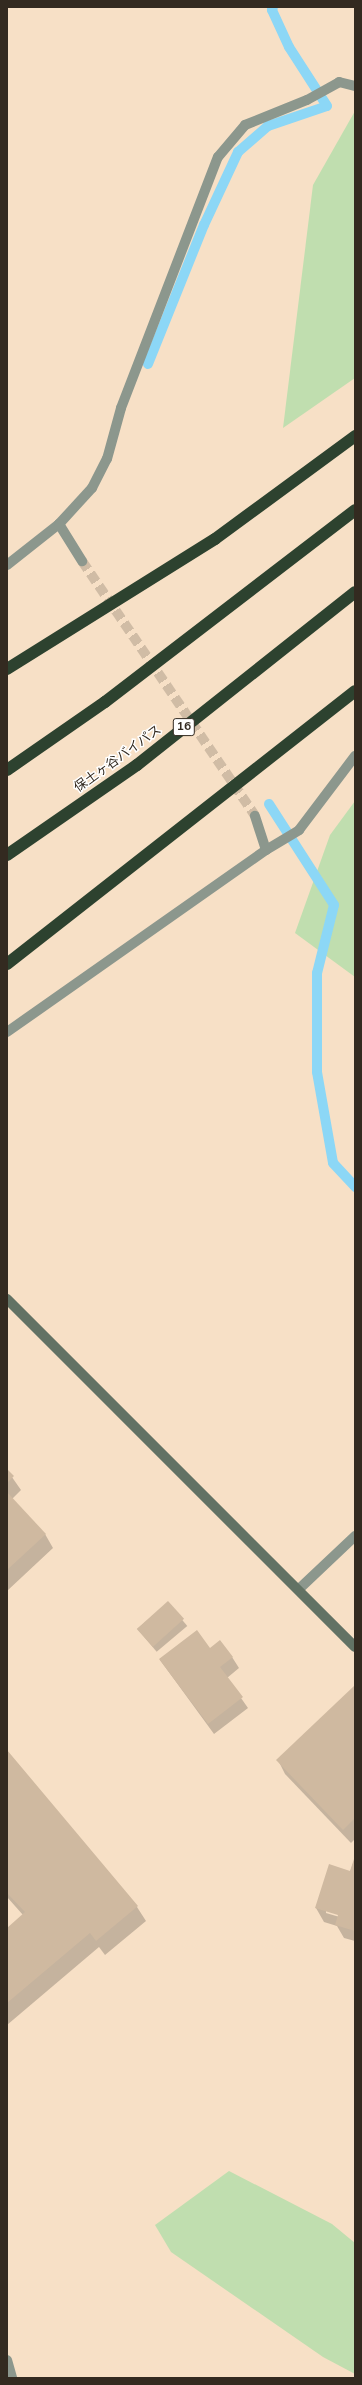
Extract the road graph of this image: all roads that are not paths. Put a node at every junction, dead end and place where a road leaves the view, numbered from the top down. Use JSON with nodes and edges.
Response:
{"nodes":[{"id":1,"x":355,"y":86,"type":"edge"},
{"id":2,"x":355,"y":436,"type":"edge"},
{"id":3,"x":355,"y":510,"type":"edge"},
{"id":4,"x":59,"y":524,"type":"junction"},
{"id":5,"x":82,"y":561,"type":"tunnel mouth"},
{"id":6,"x":7,"y":565,"type":"edge"},
{"id":7,"x":355,"y":592,"type":"edge"},
{"id":8,"x":7,"y":669,"type":"edge"},
{"id":9,"x":355,"y":690,"type":"edge"},
{"id":10,"x":355,"y":756,"type":"edge"},
{"id":11,"x":7,"y":770,"type":"edge"},
{"id":12,"x":255,"y":816,"type":"tunnel mouth"},
{"id":13,"x":266,"y":850,"type":"junction"},
{"id":14,"x":7,"y":855,"type":"edge"},
{"id":15,"x":7,"y":964,"type":"edge"},
{"id":16,"x":7,"y":1032,"type":"edge"},
{"id":17,"x":7,"y":1299,"type":"edge"},
{"id":18,"x":355,"y":1536,"type":"edge"},
{"id":19,"x":298,"y":1589,"type":"junction"},
{"id":20,"x":355,"y":1647,"type":"edge"},
{"id":21,"x":7,"y":2360,"type":"edge"},
{"id":22,"x":12,"y":2378,"type":"edge"}],
"edges":[{"from":1,"to":4,"type":"street"},
{"from":2,"to":8,"type":"highway"},
{"from":3,"to":11,"type":"highway"},
{"from":4,"to":5,"type":"street"},
{"from":4,"to":6,"type":"street"},
{"from":7,"to":14,"type":"highway","name":"保土ヶ谷バイパス","number":"16"},
{"from":9,"to":15,"type":"highway"},
{"from":10,"to":13,"type":"street"},
{"from":12,"to":13,"type":"street"},
{"from":13,"to":16,"type":"street"},
{"from":17,"to":19,"type":"street"},
{"from":18,"to":19,"type":"street"},
{"from":19,"to":20,"type":"street"},
{"from":21,"to":22,"type":"street"}]}
